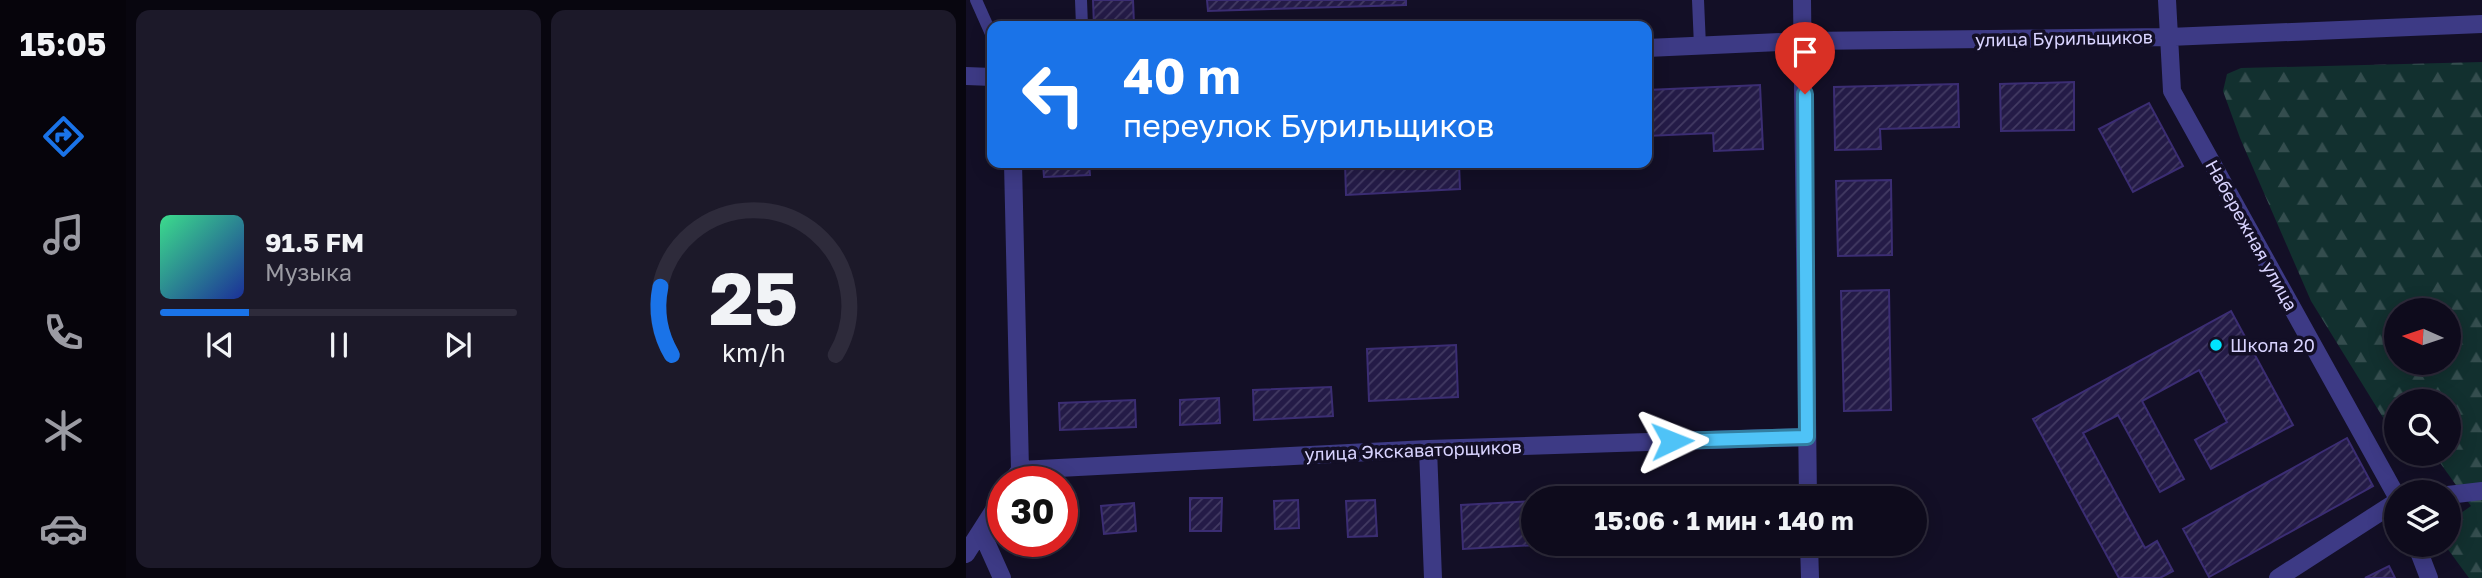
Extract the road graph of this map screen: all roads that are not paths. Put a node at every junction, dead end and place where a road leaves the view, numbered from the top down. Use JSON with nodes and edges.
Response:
{"nodes":[{"id":1,"x":976,"y":0,"type":"edge"},
{"id":2,"x":1081,"y":0,"type":"edge"},
{"id":3,"x":1698,"y":0,"type":"edge"},
{"id":4,"x":1802,"y":0,"type":"edge"},
{"id":5,"x":2167,"y":0,"type":"edge"},
{"id":6,"x":1082,"y":21,"type":"edge"},
{"id":7,"x":2482,"y":24,"type":"edge"},
{"id":8,"x":987,"y":25,"type":"edge"},
{"id":9,"x":2169,"y":37,"type":"junction"},
{"id":10,"x":1804,"y":41,"type":"junction"},
{"id":11,"x":1700,"y":46,"type":"junction"},
{"id":12,"x":1652,"y":48,"type":"edge"},
{"id":13,"x":966,"y":76,"type":"edge"},
{"id":14,"x":987,"y":77,"type":"edge"},
{"id":15,"x":1013,"y":168,"type":"edge"},
{"id":16,"x":1807,"y":437,"type":"junction"},
{"id":17,"x":1429,"y":449,"type":"junction"},
{"id":18,"x":1016,"y":466,"type":"edge"},
{"id":19,"x":1078,"y":471,"type":"edge"},
{"id":20,"x":2388,"y":480,"type":"edge"},
{"id":21,"x":1808,"y":486,"type":"edge"},
{"id":22,"x":2482,"y":491,"type":"edge"},
{"id":23,"x":2461,"y":493,"type":"edge"},
{"id":24,"x":2384,"y":510,"type":"edge"},
{"id":25,"x":987,"y":521,"type":"edge"},
{"id":26,"x":981,"y":531,"type":"junction"},
{"id":27,"x":966,"y":554,"type":"edge"},
{"id":28,"x":1809,"y":556,"type":"edge"},
{"id":29,"x":2421,"y":557,"type":"edge"},
{"id":30,"x":1002,"y":578,"type":"edge"},
{"id":31,"x":1433,"y":578,"type":"edge"},
{"id":32,"x":1810,"y":578,"type":"edge"},
{"id":33,"x":2278,"y":578,"type":"edge"},
{"id":34,"x":2429,"y":578,"type":"edge"}],
"edges":[{"from":1,"to":8,"type":"lane"},
{"from":2,"to":6,"type":"lane"},
{"from":3,"to":11,"type":"lane"},
{"from":4,"to":10,"type":"street"},
{"from":5,"to":9,"type":"street","name":"Набережная улица"},
{"from":7,"to":9,"type":"street","name":"улица Бурильщиков"},
{"from":9,"to":10,"type":"street","name":"улица Бурильщиков"},
{"from":9,"to":20,"type":"street","name":"Набережная улица"},
{"from":10,"to":11,"type":"street","name":"улица Бурильщиков"},
{"from":10,"to":16,"type":"street"},
{"from":11,"to":12,"type":"street","name":"улица Бурильщиков"},
{"from":13,"to":14,"type":"street"},
{"from":15,"to":18,"type":"street"},
{"from":16,"to":17,"type":"street","name":"улица Экскаваторщиков"},
{"from":16,"to":21,"type":"street"},
{"from":17,"to":19,"type":"street","name":"улица Экскаваторщиков"},
{"from":17,"to":31,"type":"street"},
{"from":22,"to":23,"type":"street"},
{"from":24,"to":33,"type":"street"},
{"from":25,"to":26,"type":"street"},
{"from":26,"to":27,"type":"street"},
{"from":26,"to":30,"type":"street"},
{"from":28,"to":32,"type":"street"},
{"from":29,"to":34,"type":"street"}]}
